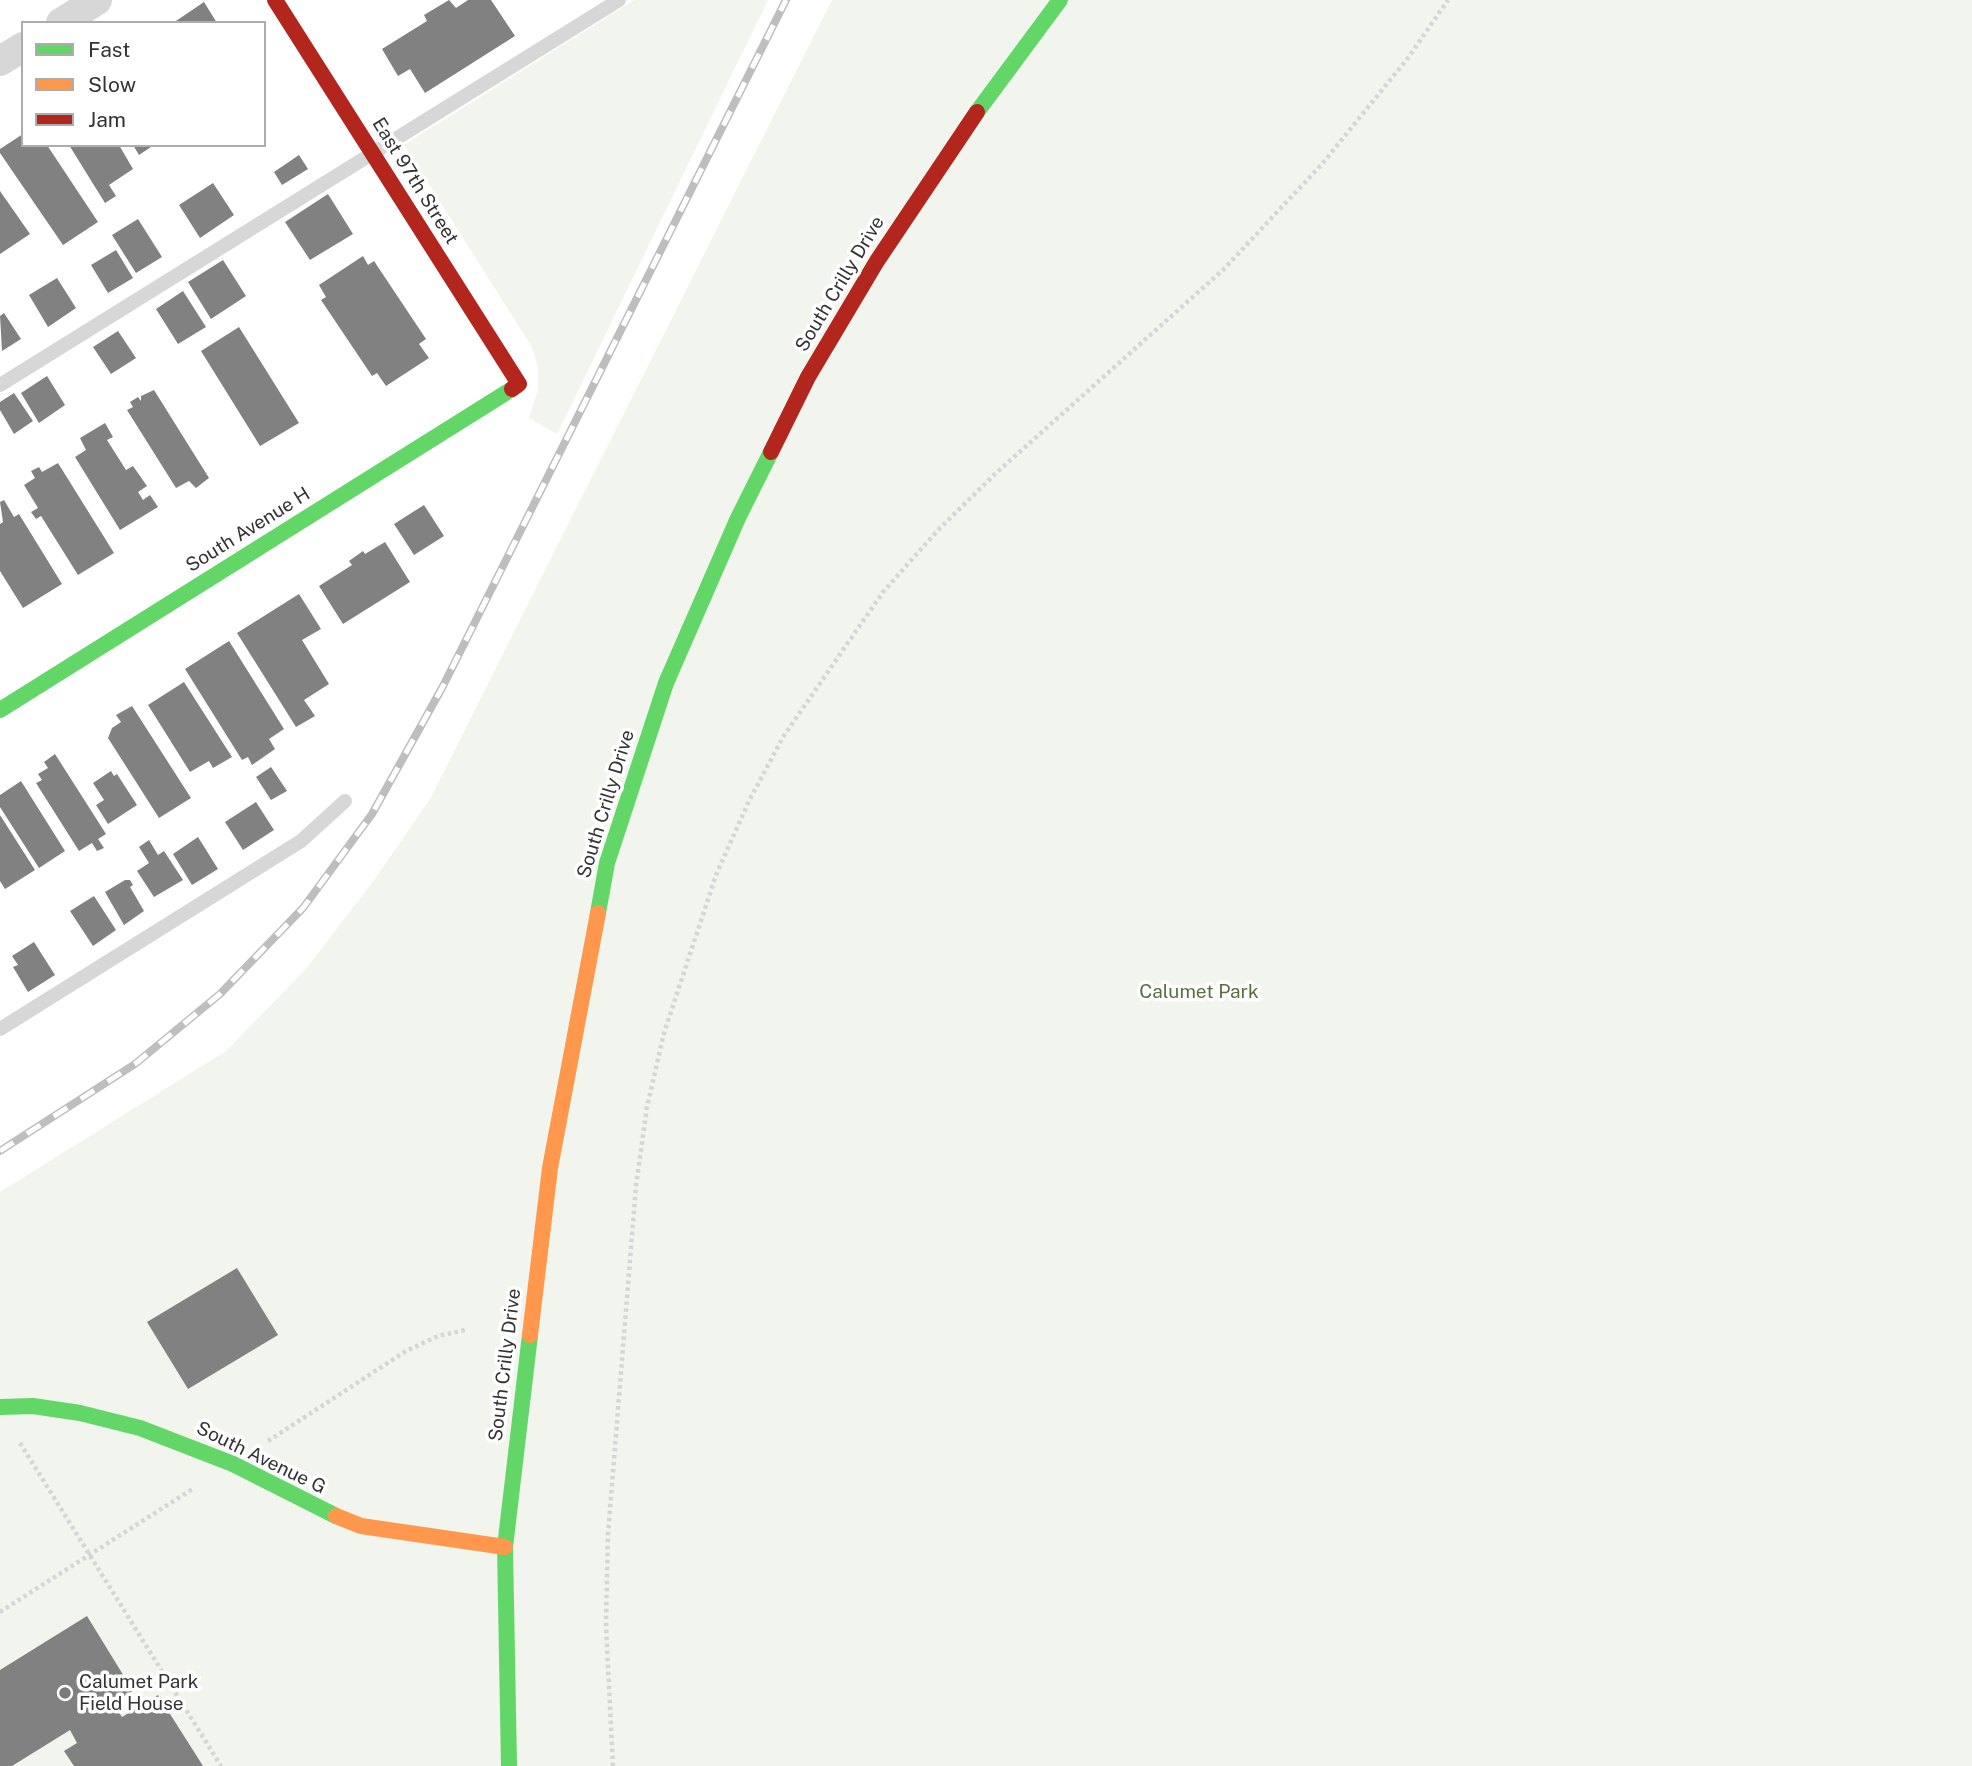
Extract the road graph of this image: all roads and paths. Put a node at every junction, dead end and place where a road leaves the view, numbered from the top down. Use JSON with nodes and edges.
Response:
{"nodes":[{"id":1,"x":97,"y":0,"type":"edge"},
{"id":2,"x":275,"y":0,"type":"edge"},
{"id":3,"x":619,"y":0,"type":"edge"},
{"id":4,"x":1060,"y":0,"type":"edge"},
{"id":5,"x":1448,"y":0,"type":"edge"},
{"id":6,"x":64,"y":21,"type":"edge"},
{"id":7,"x":21,"y":48,"type":"edge"},
{"id":8,"x":0,"y":61,"type":"edge"},
{"id":9,"x":372,"y":153,"type":"junction"},
{"id":10,"x":519,"y":384,"type":"joint"},
{"id":11,"x":0,"y":385,"type":"edge"},
{"id":12,"x":0,"y":710,"type":"edge"},
{"id":13,"x":345,"y":801,"type":"dead end"},
{"id":14,"x":0,"y":1029,"type":"edge"},
{"id":15,"x":465,"y":1330,"type":"dead end"},
{"id":16,"x":0,"y":1407,"type":"edge"},
{"id":17,"x":15,"y":1433,"type":"dead end"},
{"id":18,"x":267,"y":1442,"type":"dead end"},
{"id":19,"x":201,"y":1484,"type":"dead end"},
{"id":20,"x":505,"y":1547,"type":"junction"},
{"id":21,"x":89,"y":1554,"type":"junction"},
{"id":22,"x":0,"y":1612,"type":"edge"},
{"id":23,"x":221,"y":1766,"type":"edge"},
{"id":24,"x":509,"y":1766,"type":"edge"},
{"id":25,"x":613,"y":1766,"type":"edge"}],
"edges":[{"from":1,"to":6,"type":"street"},
{"from":2,"to":9,"type":"street","name":"East 97th Street"},
{"from":3,"to":9,"type":"lane"},
{"from":4,"to":20,"type":"street","name":"South Crilly Drive"},
{"from":5,"to":25,"type":"path"},
{"from":7,"to":8,"type":"street"},
{"from":9,"to":10,"type":"street","name":"East 97th Street"},
{"from":9,"to":11,"type":"lane"},
{"from":10,"to":12,"type":"street","name":"South Avenue H"},
{"from":13,"to":14,"type":"lane"},
{"from":15,"to":18,"type":"path"},
{"from":16,"to":20,"type":"street","name":"South Avenue G"},
{"from":17,"to":21,"type":"path"},
{"from":19,"to":21,"type":"path"},
{"from":20,"to":24,"type":"street","name":"South Crilly Drive"},
{"from":21,"to":22,"type":"path"},
{"from":21,"to":23,"type":"path"}]}
